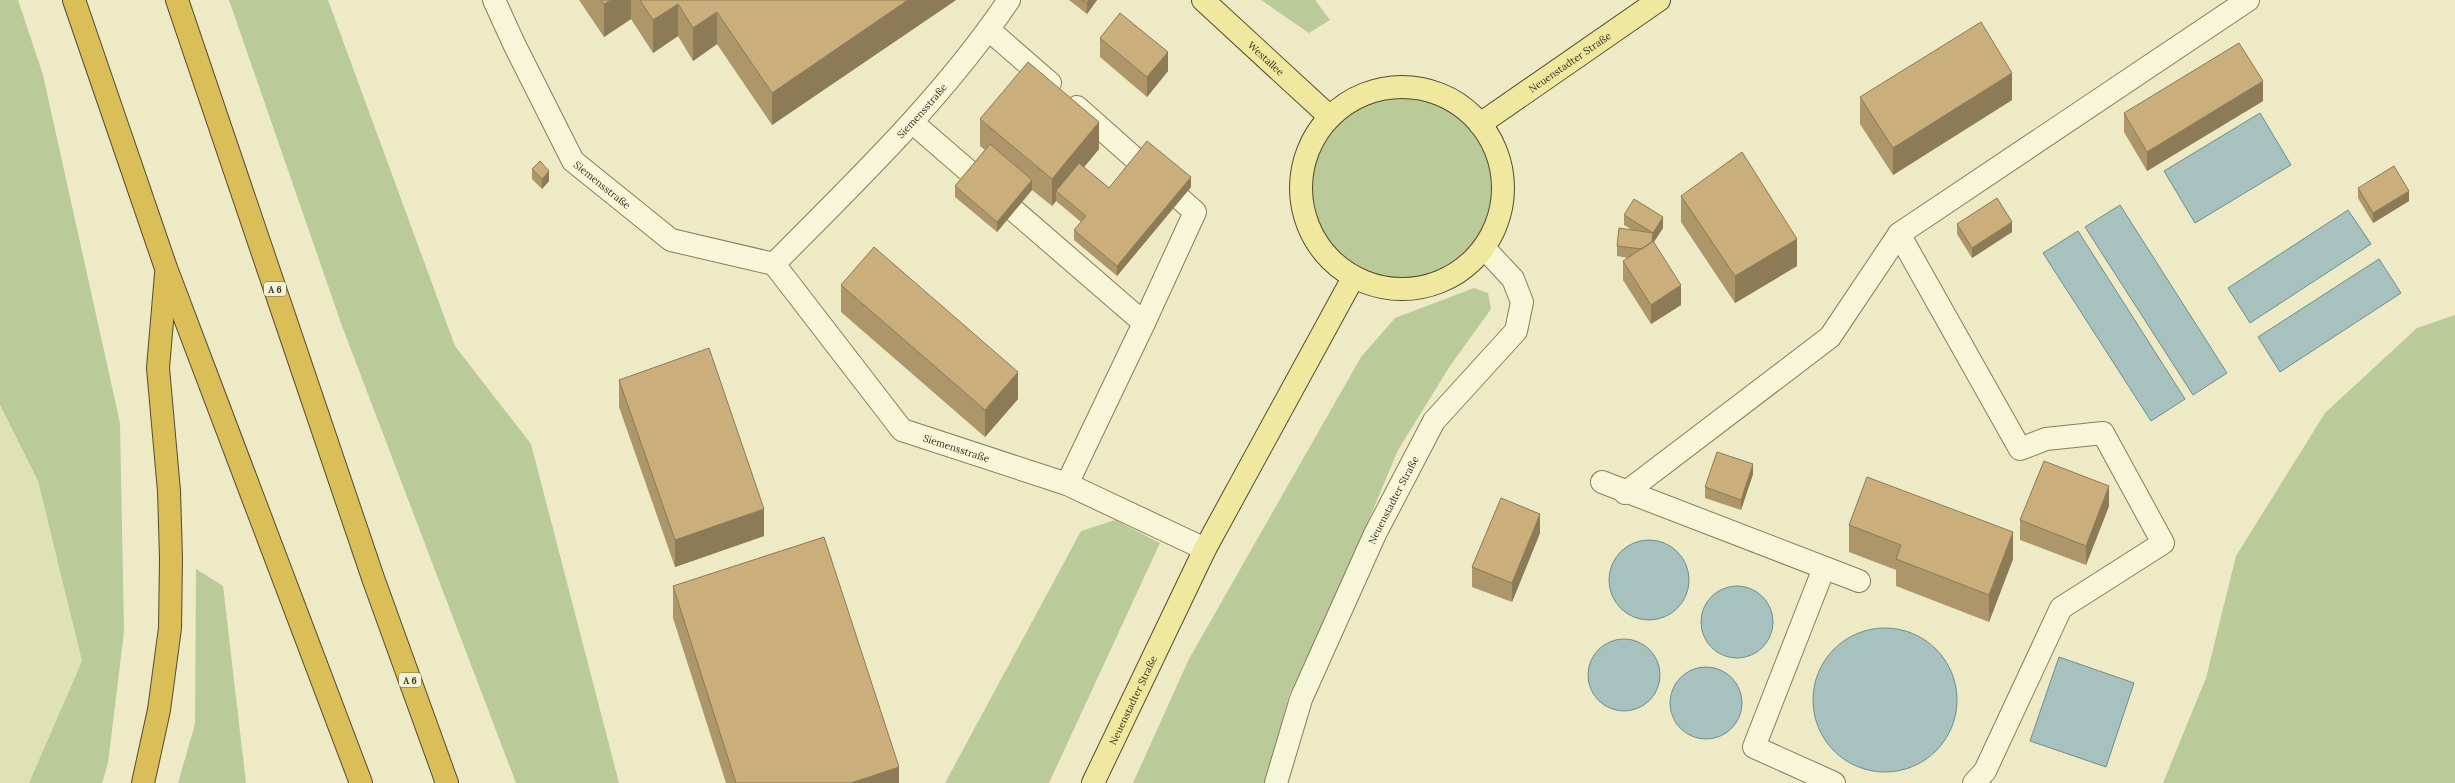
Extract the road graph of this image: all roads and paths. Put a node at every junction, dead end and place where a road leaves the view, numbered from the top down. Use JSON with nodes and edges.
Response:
{"nodes":[{"id":1,"x":74,"y":0,"type":"edge"},
{"id":2,"x":176,"y":0,"type":"edge"},
{"id":3,"x":494,"y":0,"type":"edge"},
{"id":4,"x":1009,"y":0,"type":"edge"},
{"id":5,"x":1203,"y":0,"type":"edge"},
{"id":6,"x":1659,"y":0,"type":"edge"},
{"id":7,"x":2248,"y":0,"type":"edge"},
{"id":8,"x":989,"y":30,"type":"junction"},
{"id":9,"x":1330,"y":117,"type":"junction"},
{"id":10,"x":913,"y":123,"type":"junction"},
{"id":11,"x":1480,"y":124,"type":"junction"},
{"id":12,"x":1898,"y":234,"type":"junction"},
{"id":13,"x":1484,"y":248,"type":"junction"},
{"id":14,"x":774,"y":264,"type":"junction"},
{"id":15,"x":166,"y":268,"type":"junction"},
{"id":16,"x":1353,"y":278,"type":"junction"},
{"id":17,"x":1144,"y":323,"type":"junction"},
{"id":18,"x":1602,"y":482,"type":"dead end"},
{"id":19,"x":1067,"y":484,"type":"junction"},
{"id":20,"x":1625,"y":493,"type":"junction"},
{"id":21,"x":1205,"y":549,"type":"junction"},
{"id":22,"x":1824,"y":568,"type":"junction"},
{"id":23,"x":1859,"y":580,"type":"dead end"},
{"id":24,"x":142,"y":783,"type":"edge"},
{"id":25,"x":361,"y":783,"type":"edge"},
{"id":26,"x":447,"y":783,"type":"edge"},
{"id":27,"x":1093,"y":783,"type":"edge"},
{"id":28,"x":1276,"y":783,"type":"edge"},
{"id":29,"x":1834,"y":783,"type":"edge"},
{"id":30,"x":1974,"y":783,"type":"edge"}],
"edges":[{"from":1,"to":15,"type":"highway"},
{"from":2,"to":26,"type":"highway","number":"A 6"},
{"from":3,"to":14,"type":"street","name":"Siemensstraße"},
{"from":4,"to":8,"type":"street","name":"Siemensstraße"},
{"from":5,"to":9,"type":"main road","name":"Westallee"},
{"from":6,"to":11,"type":"main road","name":"Neuenstadter Straße"},
{"from":7,"to":12,"type":"street"},
{"from":8,"to":10,"type":"street","name":"Siemensstraße"},
{"from":8,"to":17,"type":"street"},
{"from":9,"to":11,"type":"main road"},
{"from":9,"to":16,"type":"main road"},
{"from":10,"to":14,"type":"street","name":"Siemensstraße"},
{"from":10,"to":17,"type":"street"},
{"from":11,"to":13,"type":"main road"},
{"from":12,"to":20,"type":"street"},
{"from":12,"to":30,"type":"street"},
{"from":13,"to":16,"type":"main road"},
{"from":13,"to":28,"type":"street","name":"Neuenstadter Straße"},
{"from":14,"to":19,"type":"street","name":"Siemensstraße"},
{"from":15,"to":24,"type":"highway"},
{"from":15,"to":25,"type":"highway"},
{"from":16,"to":21,"type":"main road","name":"Neuenstadter Straße"},
{"from":17,"to":19,"type":"street"},
{"from":18,"to":20,"type":"street"},
{"from":19,"to":21,"type":"street","name":"Siemensstraße"},
{"from":20,"to":22,"type":"street"},
{"from":21,"to":27,"type":"main road","name":"Neuenstadter Straße"},
{"from":22,"to":23,"type":"street"},
{"from":22,"to":29,"type":"street"}]}
